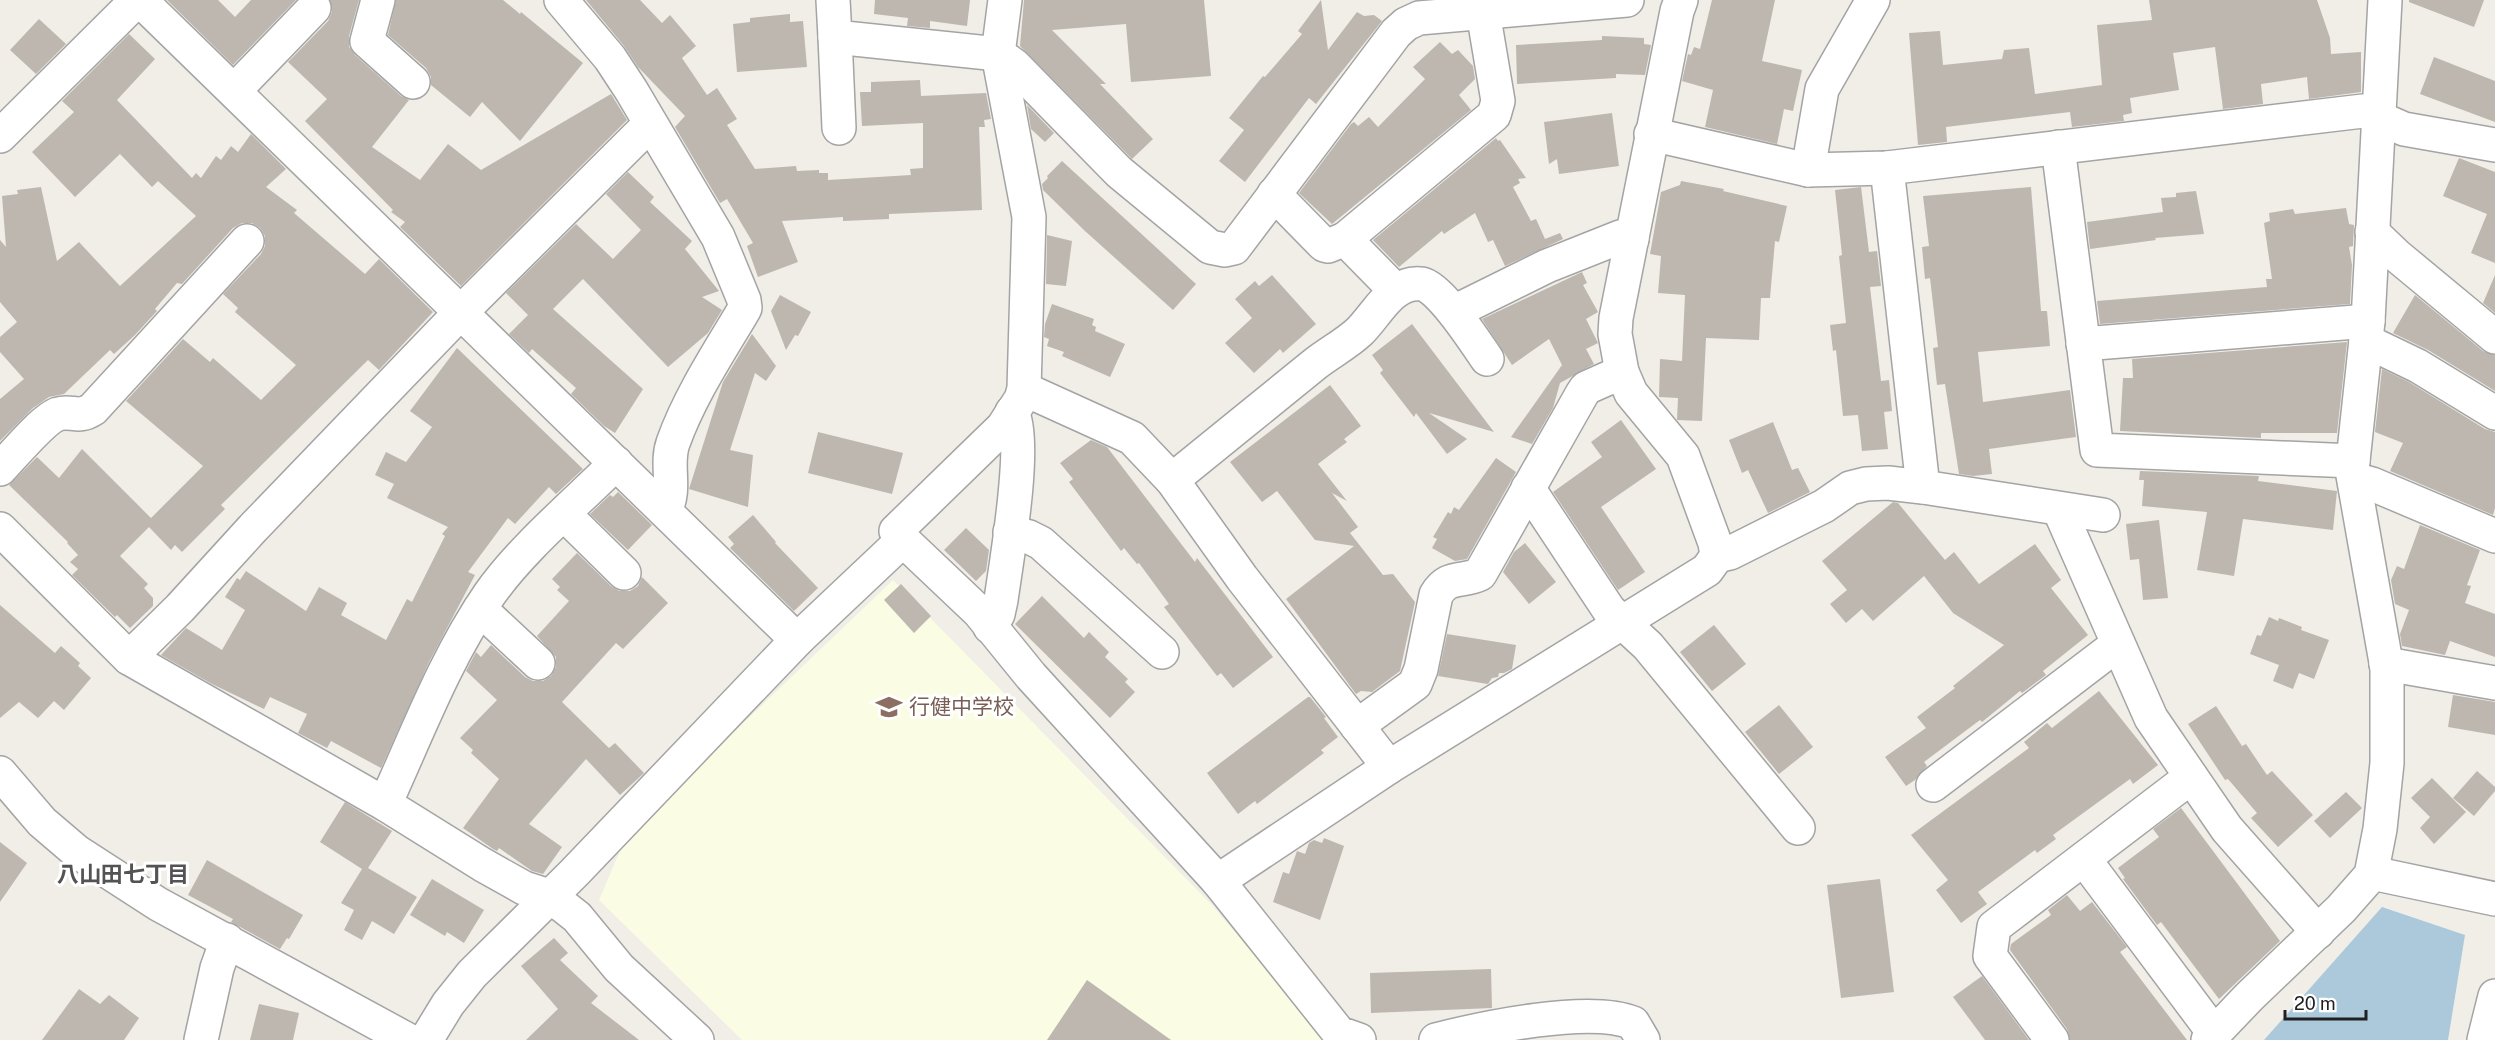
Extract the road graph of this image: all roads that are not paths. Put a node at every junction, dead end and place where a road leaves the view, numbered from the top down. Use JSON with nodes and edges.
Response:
{"nodes":[{"id":1,"x":138,"y":0,"type":"edge"},
{"id":2,"x":378,"y":0,"type":"edge"},
{"id":3,"x":561,"y":0,"type":"edge"},
{"id":4,"x":833,"y":0,"type":"edge"},
{"id":5,"x":1005,"y":0,"type":"edge"},
{"id":6,"x":1627,"y":0,"type":"edge"},
{"id":7,"x":1682,"y":0,"type":"edge"},
{"id":8,"x":1874,"y":0,"type":"edge"},
{"id":9,"x":2385,"y":0,"type":"edge"},
{"id":10,"x":314,"y":8,"type":"dead end"},
{"id":11,"x":1483,"y":12,"type":"junction"},
{"id":12,"x":835,"y":37,"type":"junction"},
{"id":13,"x":998,"y":54,"type":"junction"},
{"id":14,"x":413,"y":82,"type":"dead end"},
{"id":15,"x":234,"y":91,"type":"junction"},
{"id":16,"x":2379,"y":117,"type":"junction"},
{"id":17,"x":650,"y":124,"type":"junction"},
{"id":18,"x":839,"y":128,"type":"dead end"},
{"id":19,"x":1651,"y":134,"type":"junction"},
{"id":20,"x":0,"y":136,"type":"edge"},
{"id":21,"x":2495,"y":144,"type":"edge"},
{"id":22,"x":2058,"y":147,"type":"junction"},
{"id":23,"x":1887,"y":168,"type":"junction"},
{"id":24,"x":1808,"y":170,"type":"junction"},
{"id":25,"x":1274,"y":194,"type":"junction"},
{"id":26,"x":2372,"y":232,"type":"junction"},
{"id":27,"x":1345,"y":239,"type":"junction"},
{"id":28,"x":1632,"y":239,"type":"junction"},
{"id":29,"x":247,"y":241,"type":"dead end"},
{"id":30,"x":1396,"y":291,"type":"junction"},
{"id":31,"x":461,"y":312,"type":"junction"},
{"id":32,"x":1454,"y":312,"type":"junction"},
{"id":33,"x":2367,"y":331,"type":"junction"},
{"id":34,"x":2495,"y":337,"type":"edge"},
{"id":35,"x":2083,"y":344,"type":"junction"},
{"id":36,"x":1487,"y":359,"type":"dead end"},
{"id":37,"x":1622,"y":372,"type":"junction"},
{"id":38,"x":1018,"y":401,"type":"junction"},
{"id":39,"x":2495,"y":413,"type":"edge"},
{"id":40,"x":616,"y":463,"type":"junction"},
{"id":41,"x":0,"y":469,"type":"edge"},
{"id":42,"x":2354,"y":472,"type":"junction"},
{"id":43,"x":1172,"y":480,"type":"junction"},
{"id":44,"x":1923,"y":487,"type":"junction"},
{"id":45,"x":1528,"y":488,"type":"junction"},
{"id":46,"x":2059,"y":509,"type":"junction"},
{"id":47,"x":665,"y":511,"type":"junction"},
{"id":48,"x":564,"y":514,"type":"junction"},
{"id":49,"x":2103,"y":515,"type":"dead end"},
{"id":50,"x":0,"y":529,"type":"edge"},
{"id":51,"x":1010,"y":532,"type":"junction"},
{"id":52,"x":2495,"y":536,"type":"edge"},
{"id":53,"x":903,"y":540,"type":"junction"},
{"id":54,"x":1716,"y":556,"type":"junction"},
{"id":55,"x":624,"y":573,"type":"dead end"},
{"id":56,"x":480,"y":609,"type":"junction"},
{"id":57,"x":1623,"y":622,"type":"junction"},
{"id":58,"x":990,"y":627,"type":"junction"},
{"id":59,"x":797,"y":640,"type":"junction"},
{"id":60,"x":2118,"y":644,"type":"junction"},
{"id":61,"x":1162,"y":652,"type":"dead end"},
{"id":62,"x":129,"y":658,"type":"junction"},
{"id":63,"x":538,"y":663,"type":"dead end"},
{"id":64,"x":2386,"y":664,"type":"junction"},
{"id":65,"x":2495,"y":683,"type":"edge"},
{"id":66,"x":1357,"y":726,"type":"junction"},
{"id":67,"x":1389,"y":766,"type":"junction"},
{"id":68,"x":0,"y":773,"type":"edge"},
{"id":69,"x":2191,"y":777,"type":"junction"},
{"id":70,"x":1933,"y":785,"type":"dead end"},
{"id":71,"x":385,"y":804,"type":"junction"},
{"id":72,"x":1798,"y":828,"type":"dead end"},
{"id":73,"x":2084,"y":859,"type":"junction"},
{"id":74,"x":2372,"y":873,"type":"junction"},
{"id":75,"x":1218,"y":881,"type":"junction"},
{"id":76,"x":549,"y":896,"type":"junction"},
{"id":77,"x":2495,"y":899,"type":"edge"},
{"id":78,"x":2318,"y":932,"type":"junction"},
{"id":79,"x":227,"y":940,"type":"junction"},
{"id":80,"x":2495,"y":996,"type":"edge"},
{"id":81,"x":2211,"y":1037,"type":"edge"},
{"id":82,"x":201,"y":1040,"type":"edge"},
{"id":83,"x":408,"y":1040,"type":"edge"},
{"id":84,"x":426,"y":1040,"type":"edge"},
{"id":85,"x":697,"y":1040,"type":"edge"},
{"id":86,"x":1359,"y":1040,"type":"edge"},
{"id":87,"x":1436,"y":1040,"type":"edge"},
{"id":88,"x":1643,"y":1040,"type":"edge"},
{"id":89,"x":2052,"y":1040,"type":"edge"},
{"id":90,"x":2484,"y":1040,"type":"edge"}],
"edges":[{"from":1,"to":15,"type":"street"},
{"from":1,"to":20,"type":"street"},
{"from":2,"to":14,"type":"street"},
{"from":3,"to":17,"type":"street"},
{"from":4,"to":12,"type":"street"},
{"from":5,"to":13,"type":"street"},
{"from":6,"to":11,"type":"street"},
{"from":7,"to":19,"type":"street"},
{"from":8,"to":24,"type":"street"},
{"from":9,"to":16,"type":"street"},
{"from":10,"to":15,"type":"street"},
{"from":11,"to":25,"type":"street"},
{"from":11,"to":27,"type":"street"},
{"from":12,"to":13,"type":"street"},
{"from":12,"to":18,"type":"street"},
{"from":13,"to":25,"type":"street"},
{"from":13,"to":38,"type":"street"},
{"from":15,"to":31,"type":"street"},
{"from":16,"to":21,"type":"street"},
{"from":16,"to":22,"type":"street"},
{"from":16,"to":26,"type":"street"},
{"from":17,"to":31,"type":"street"},
{"from":17,"to":47,"type":"street"},
{"from":19,"to":24,"type":"street"},
{"from":19,"to":28,"type":"street"},
{"from":22,"to":23,"type":"street"},
{"from":22,"to":35,"type":"street"},
{"from":23,"to":24,"type":"street"},
{"from":23,"to":44,"type":"street"},
{"from":25,"to":27,"type":"street"},
{"from":26,"to":33,"type":"street"},
{"from":26,"to":34,"type":"street"},
{"from":27,"to":30,"type":"street"},
{"from":28,"to":32,"type":"street"},
{"from":28,"to":37,"type":"street"},
{"from":29,"to":41,"type":"street"},
{"from":30,"to":32,"type":"street"},
{"from":30,"to":43,"type":"street"},
{"from":31,"to":40,"type":"street"},
{"from":31,"to":62,"type":"street"},
{"from":32,"to":36,"type":"street"},
{"from":33,"to":35,"type":"street"},
{"from":33,"to":39,"type":"street"},
{"from":33,"to":42,"type":"street"},
{"from":35,"to":42,"type":"street"},
{"from":37,"to":45,"type":"street"},
{"from":37,"to":54,"type":"street"},
{"from":38,"to":43,"type":"street"},
{"from":38,"to":51,"type":"street"},
{"from":38,"to":53,"type":"street"},
{"from":40,"to":47,"type":"street"},
{"from":40,"to":48,"type":"street"},
{"from":42,"to":52,"type":"street"},
{"from":42,"to":64,"type":"street"},
{"from":43,"to":66,"type":"street"},
{"from":44,"to":46,"type":"street"},
{"from":44,"to":54,"type":"street"},
{"from":45,"to":57,"type":"street"},
{"from":45,"to":66,"type":"street"},
{"from":46,"to":49,"type":"street"},
{"from":46,"to":60,"type":"street"},
{"from":47,"to":59,"type":"street"},
{"from":48,"to":55,"type":"street"},
{"from":48,"to":56,"type":"street"},
{"from":50,"to":62,"type":"street"},
{"from":51,"to":58,"type":"street"},
{"from":51,"to":61,"type":"street"},
{"from":53,"to":58,"type":"street"},
{"from":53,"to":59,"type":"street"},
{"from":54,"to":57,"type":"street"},
{"from":56,"to":63,"type":"street"},
{"from":56,"to":71,"type":"street"},
{"from":57,"to":67,"type":"street"},
{"from":57,"to":72,"type":"street"},
{"from":58,"to":75,"type":"street"},
{"from":59,"to":76,"type":"street"},
{"from":60,"to":69,"type":"street"},
{"from":60,"to":70,"type":"street"},
{"from":62,"to":71,"type":"street"},
{"from":64,"to":65,"type":"street"},
{"from":64,"to":74,"type":"street"},
{"from":66,"to":67,"type":"street"},
{"from":67,"to":75,"type":"street"},
{"from":68,"to":79,"type":"street"},
{"from":69,"to":73,"type":"street"},
{"from":69,"to":78,"type":"street"},
{"from":71,"to":76,"type":"street"},
{"from":73,"to":81,"type":"street"},
{"from":73,"to":89,"type":"street"},
{"from":74,"to":77,"type":"street"},
{"from":74,"to":78,"type":"street"},
{"from":75,"to":86,"type":"street"},
{"from":76,"to":84,"type":"street"},
{"from":76,"to":85,"type":"street"},
{"from":78,"to":81,"type":"street"},
{"from":79,"to":82,"type":"street"},
{"from":79,"to":83,"type":"street"},
{"from":80,"to":90,"type":"street"},
{"from":87,"to":88,"type":"street"}]}
